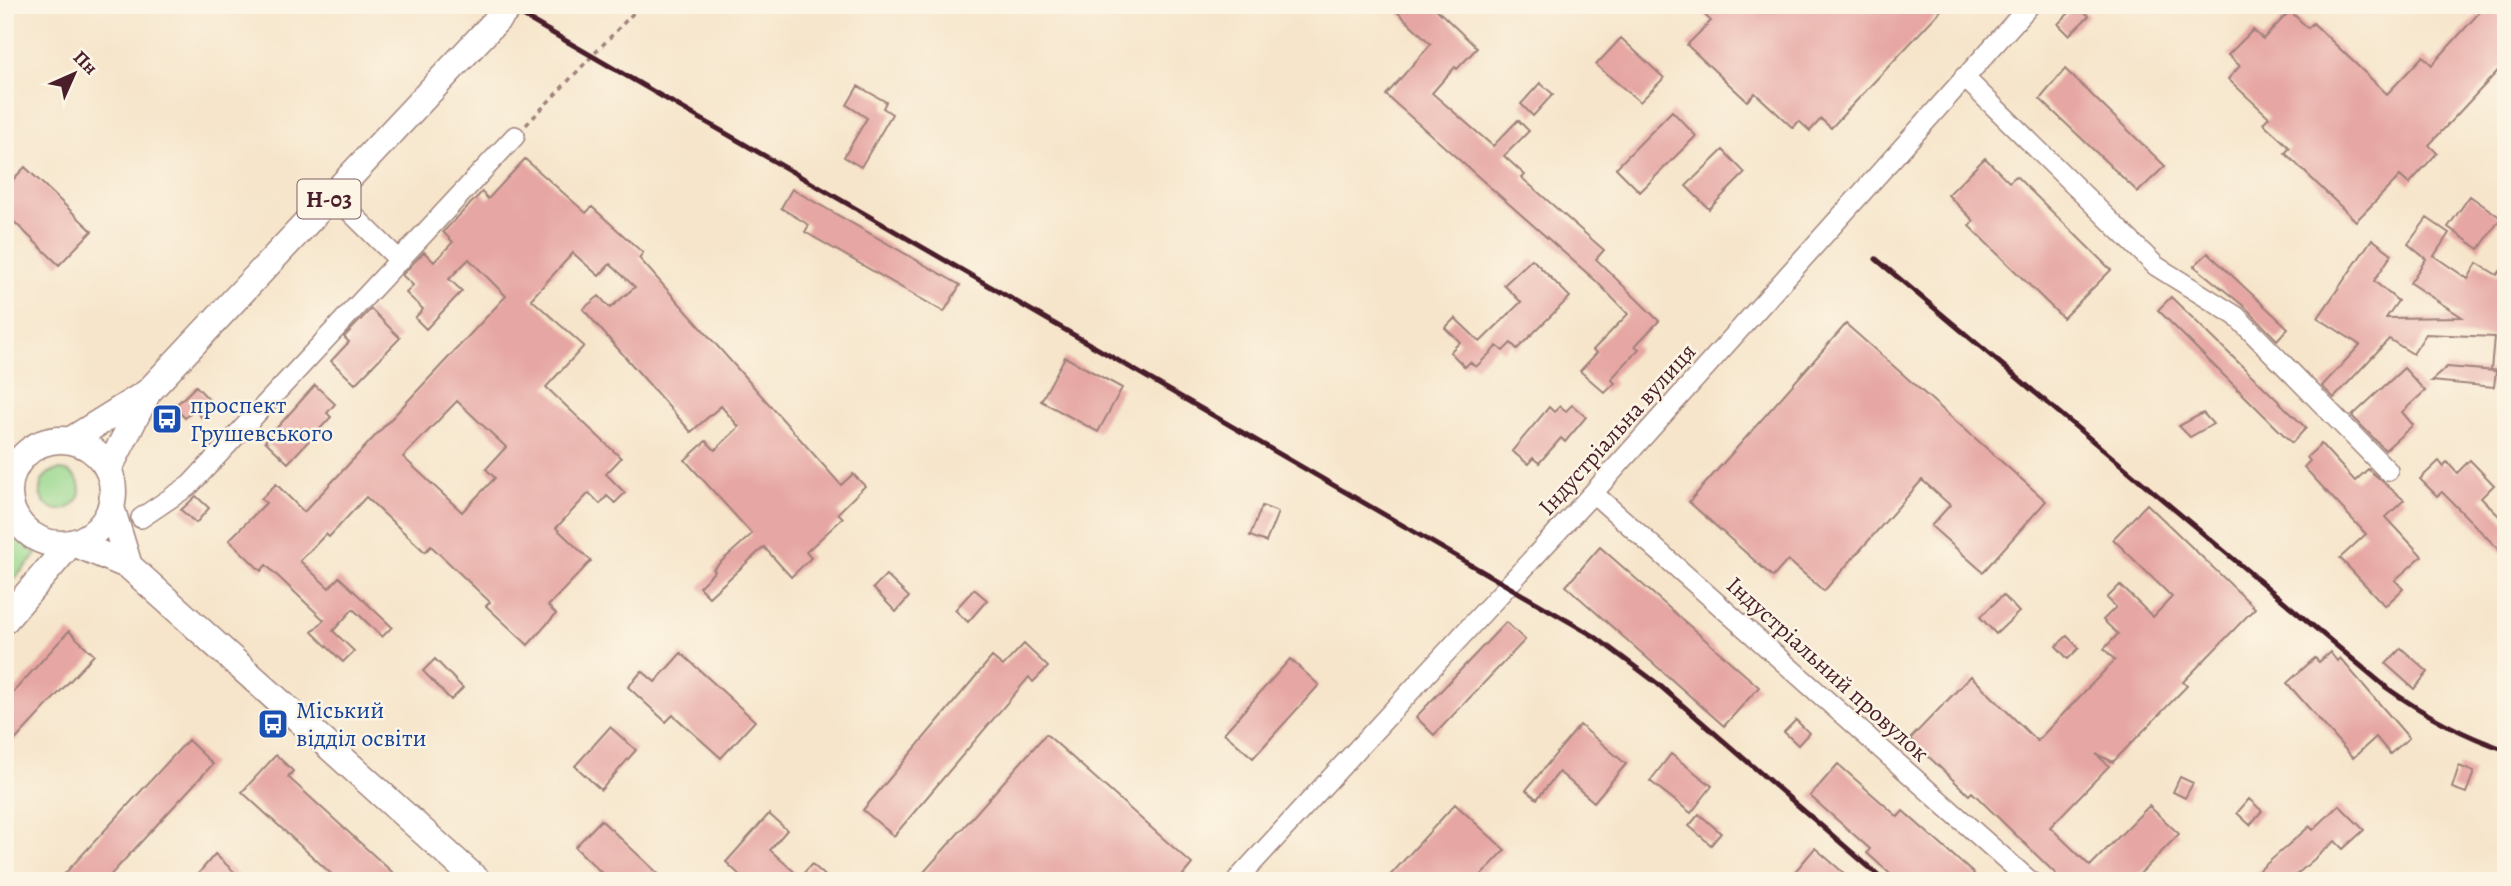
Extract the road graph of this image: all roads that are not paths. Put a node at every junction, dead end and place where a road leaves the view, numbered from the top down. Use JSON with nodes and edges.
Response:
{"nodes":[{"id":1,"x":511,"y":5,"type":"edge"},
{"id":2,"x":2029,"y":5,"type":"edge"},
{"id":3,"x":1964,"y":77,"type":"junction"},
{"id":4,"x":515,"y":136,"type":"road end"},
{"id":5,"x":333,"y":195,"type":"junction"},
{"id":6,"x":400,"y":261,"type":"junction"},
{"id":7,"x":148,"y":392,"type":"junction"},
{"id":8,"x":71,"y":440,"type":"junction"},
{"id":9,"x":5,"y":441,"type":"edge"},
{"id":10,"x":36,"y":446,"type":"junction"},
{"id":11,"x":108,"y":470,"type":"junction"},
{"id":12,"x":2388,"y":471,"type":"dead end"},
{"id":13,"x":7,"y":485,"type":"edge"},
{"id":14,"x":1593,"y":493,"type":"junction"},
{"id":15,"x":111,"y":507,"type":"junction"},
{"id":16,"x":141,"y":518,"type":"dead end"},
{"id":17,"x":72,"y":543,"type":"junction"},
{"id":18,"x":129,"y":566,"type":"junction"},
{"id":19,"x":5,"y":620,"type":"edge"},
{"id":20,"x":478,"y":881,"type":"edge"},
{"id":21,"x":1236,"y":881,"type":"edge"},
{"id":22,"x":2030,"y":881,"type":"edge"}],
"edges":[{"from":1,"to":5,"type":"main road","number":"Н-03"},
{"from":2,"to":3,"type":"street","name":"Індустріальна вулиця"},
{"from":3,"to":12,"type":"street"},
{"from":3,"to":14,"type":"street","name":"Індустріальна вулиця"},
{"from":4,"to":6,"type":"street"},
{"from":5,"to":6,"type":"street"},
{"from":5,"to":7,"type":"main road","number":"Н-03"},
{"from":6,"to":16,"type":"street"},
{"from":7,"to":8,"type":"main road","number":"Н-03"},
{"from":7,"to":11,"type":"main road","number":"Н-03"},
{"from":8,"to":10,"type":"main road","number":"Н-03"},
{"from":8,"to":11,"type":"main road"},
{"from":9,"to":10,"type":"main road"},
{"from":10,"to":13,"type":"main road"},
{"from":11,"to":15,"type":"main road"},
{"from":13,"to":17,"type":"main road"},
{"from":14,"to":21,"type":"street","name":"Індустріальна вулиця"},
{"from":14,"to":22,"type":"street","name":"Індустріальний провулок"},
{"from":15,"to":17,"type":"main road"},
{"from":15,"to":18,"type":"main road"},
{"from":17,"to":18,"type":"main road"},
{"from":17,"to":19,"type":"main road"},
{"from":18,"to":20,"type":"main road"}]}
